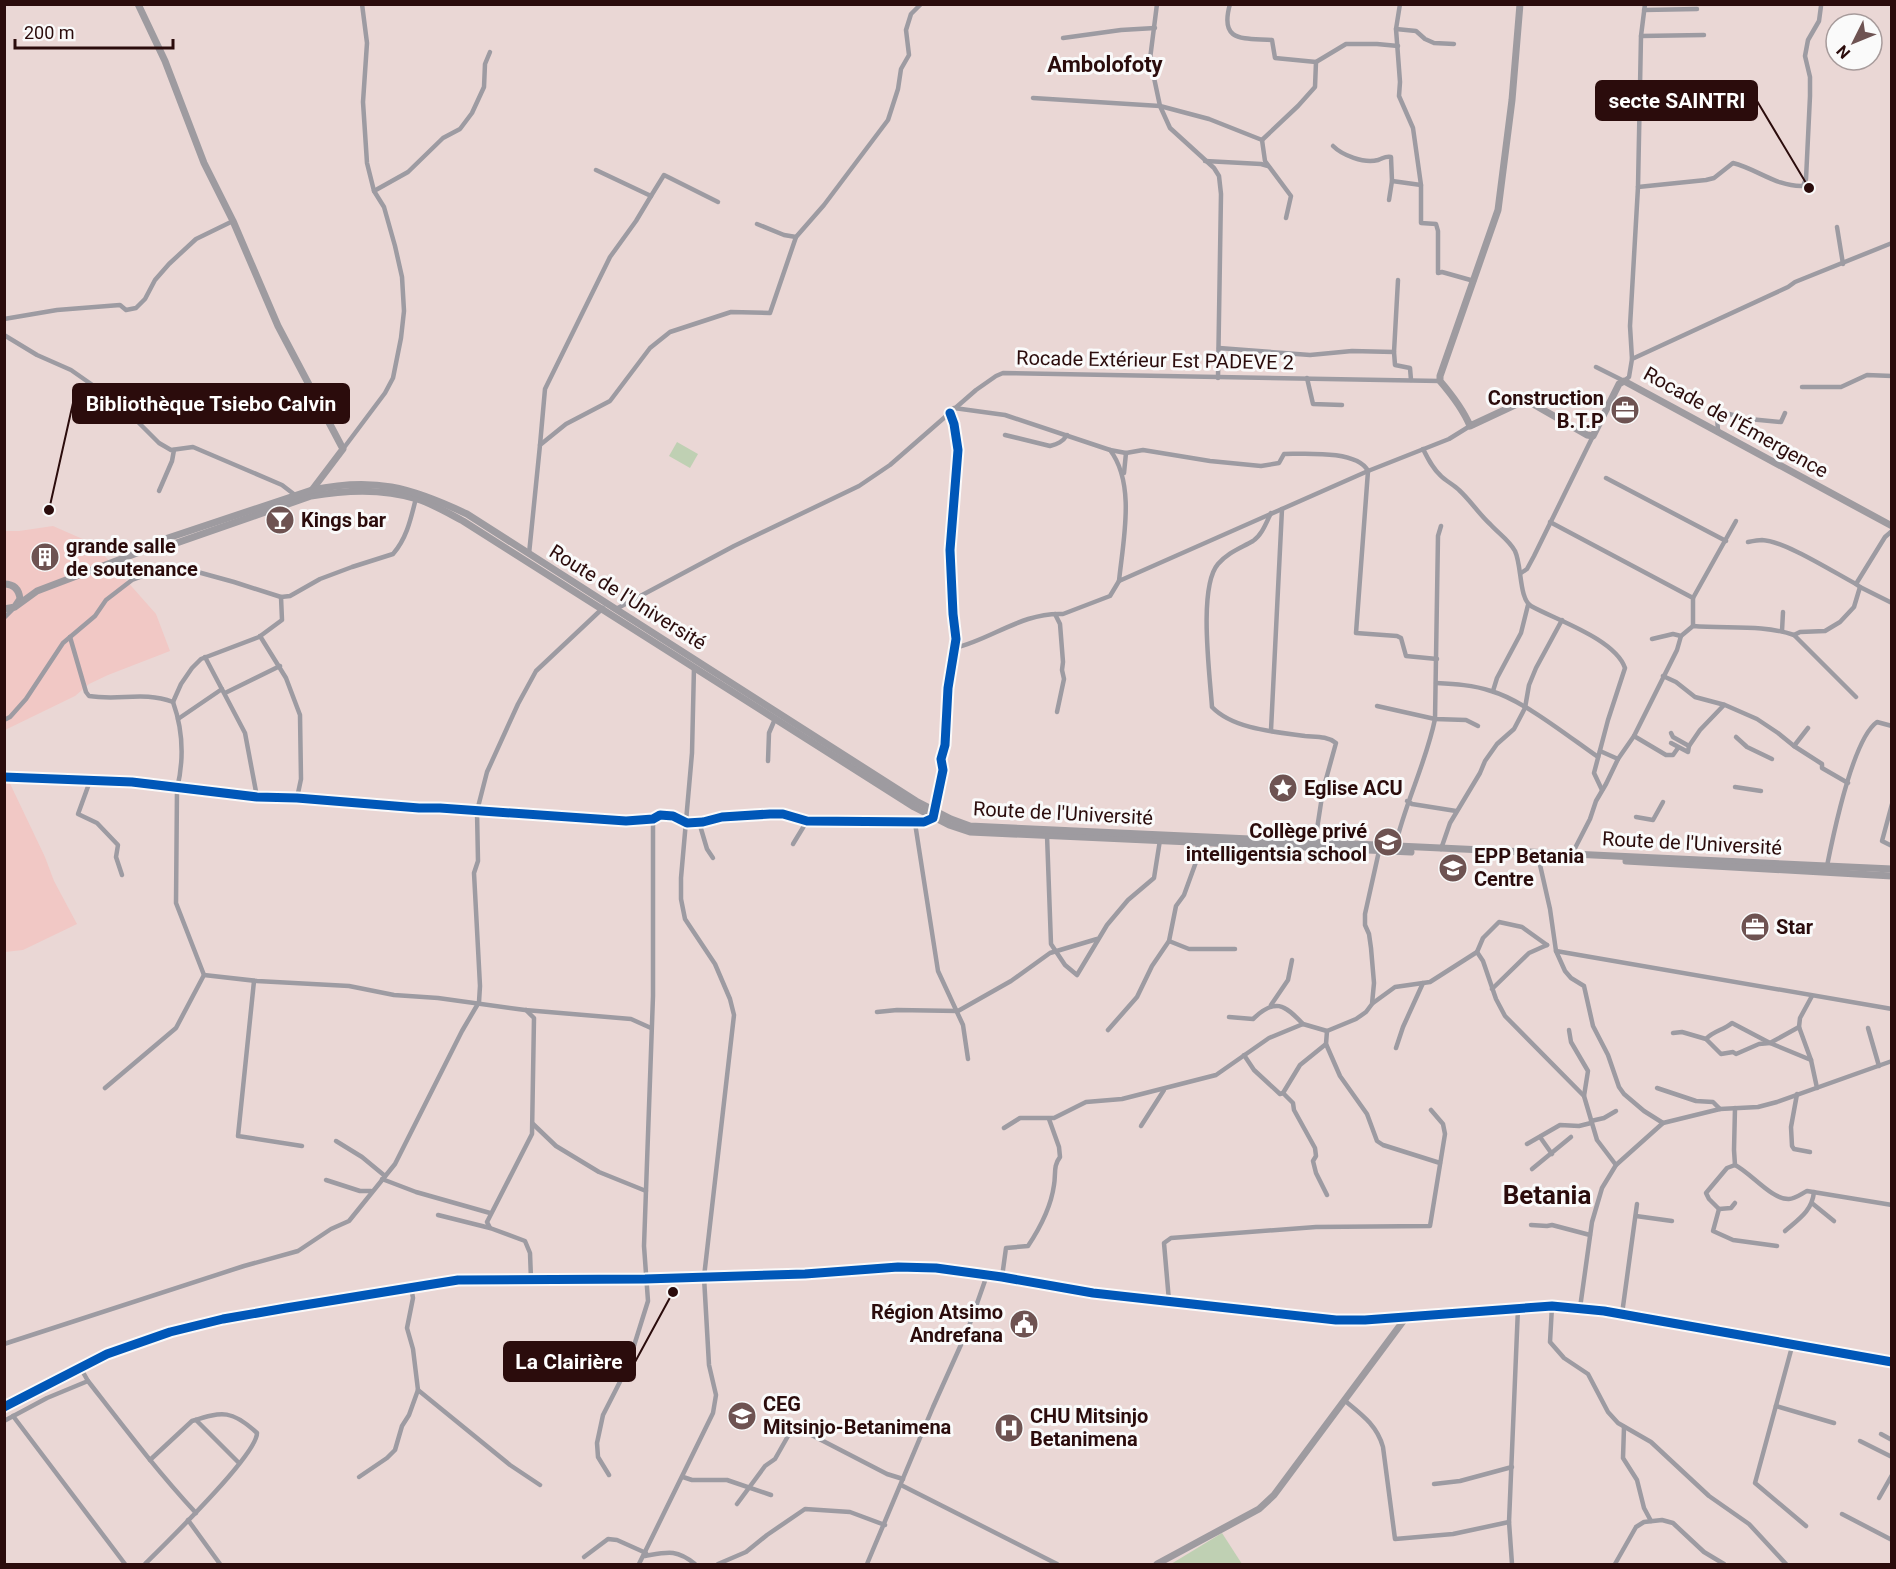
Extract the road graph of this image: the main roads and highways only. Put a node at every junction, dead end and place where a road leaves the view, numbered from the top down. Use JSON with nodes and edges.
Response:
{"nodes":[{"id":1,"x":138,"y":4,"type":"edge"},
{"id":2,"x":1520,"y":4,"type":"edge"},
{"id":3,"x":312,"y":490,"type":"junction"},
{"id":4,"x":1892,"y":526,"type":"edge"},
{"id":5,"x":158,"y":545,"type":"junction"},
{"id":6,"x":4,"y":584,"type":"edge"},
{"id":7,"x":13,"y":586,"type":"junction"},
{"id":8,"x":37,"y":591,"type":"junction"},
{"id":9,"x":15,"y":607,"type":"junction"},
{"id":10,"x":4,"y":609,"type":"edge"},
{"id":11,"x":889,"y":786,"type":"junction"},
{"id":12,"x":934,"y":814,"type":"junction"},
{"id":13,"x":1892,"y":869,"type":"edge"},
{"id":14,"x":1892,"y":876,"type":"edge"},
{"id":15,"x":1407,"y":1316,"type":"junction"},
{"id":16,"x":1892,"y":1362,"type":"edge"},
{"id":17,"x":4,"y":1407,"type":"edge"},
{"id":18,"x":1157,"y":1564,"type":"edge"}],
"edges":[{"from":1,"to":3,"type":"main road"},
{"from":2,"to":4,"type":"main road","name":"Rocade de l'Émergence"},
{"from":3,"to":5,"type":"main road","name":"Route de l'Université"},
{"from":3,"to":11,"type":"main road","name":"Route de l'Université"},
{"from":5,"to":8,"type":"main road","name":"Route de l'Université"},
{"from":5,"to":11,"type":"main road","name":"Route de l'Université"},
{"from":6,"to":7,"type":"main road"},
{"from":7,"to":8,"type":"main road"},
{"from":7,"to":9,"type":"main road"},
{"from":8,"to":9,"type":"main road","name":"Route de l'Université"},
{"from":9,"to":10,"type":"main road"},
{"from":11,"to":12,"type":"main road","name":"Route de l'Université"},
{"from":12,"to":13,"type":"main road","name":"Route de l'Université"},
{"from":12,"to":14,"type":"main road","name":"Route de l'Université"},
{"from":15,"to":16,"type":"main road"},
{"from":15,"to":17,"type":"main road"},
{"from":15,"to":18,"type":"main road"}]}
